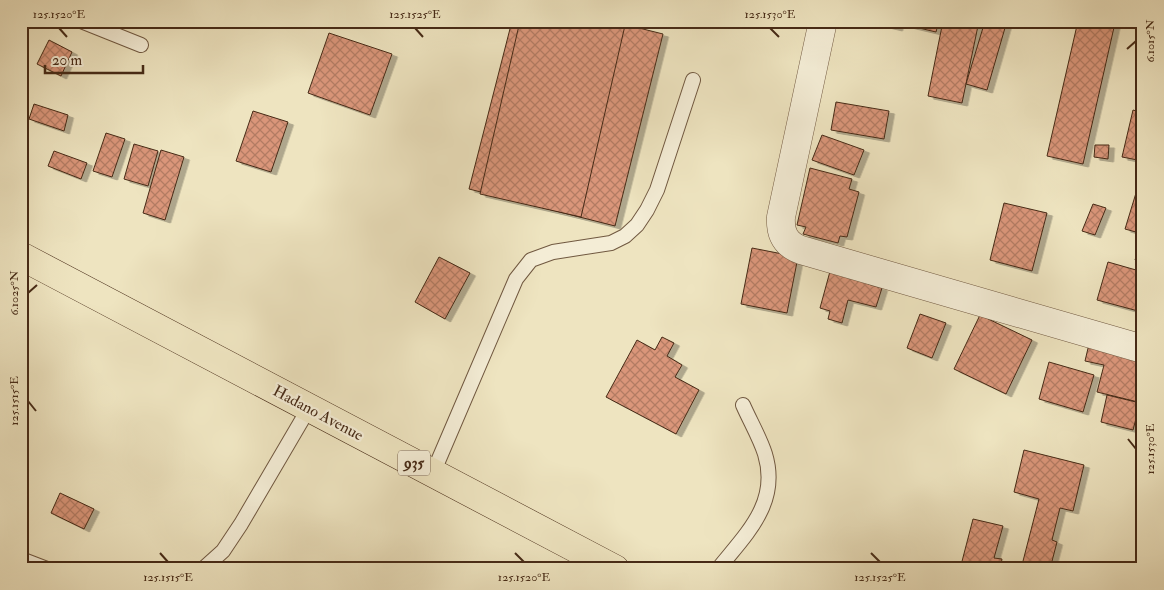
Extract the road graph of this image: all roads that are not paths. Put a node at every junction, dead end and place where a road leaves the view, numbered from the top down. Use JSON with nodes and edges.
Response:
{"nodes":[{"id":1,"x":81,"y":21,"type":"edge"},
{"id":2,"x":823,"y":21,"type":"edge"},
{"id":3,"x":141,"y":45,"type":"dead end"},
{"id":4,"x":693,"y":80,"type":"dead end"},
{"id":5,"x":21,"y":256,"type":"edge"},
{"id":6,"x":1143,"y":349,"type":"edge"},
{"id":7,"x":743,"y":405,"type":"dead end"},
{"id":8,"x":309,"y":408,"type":"junction"},
{"id":9,"x":433,"y":473,"type":"junction"},
{"id":10,"x":21,"y":559,"type":"edge"},
{"id":11,"x":47,"y":569,"type":"edge"},
{"id":12,"x":203,"y":569,"type":"edge"},
{"id":13,"x":615,"y":569,"type":"edge"},
{"id":14,"x":718,"y":569,"type":"edge"}],
"edges":[{"from":1,"to":3,"type":"lane"},
{"from":2,"to":6,"type":"street"},
{"from":4,"to":9,"type":"lane"},
{"from":5,"to":8,"type":"main road","name":"Hadano Avenue","number":"935"},
{"from":7,"to":14,"type":"lane"},
{"from":8,"to":9,"type":"main road","name":"Hadano Avenue","number":"935"},
{"from":8,"to":12,"type":"lane"},
{"from":9,"to":13,"type":"main road","name":"Hadano Avenue","number":"935"},
{"from":10,"to":11,"type":"lane"}]}
